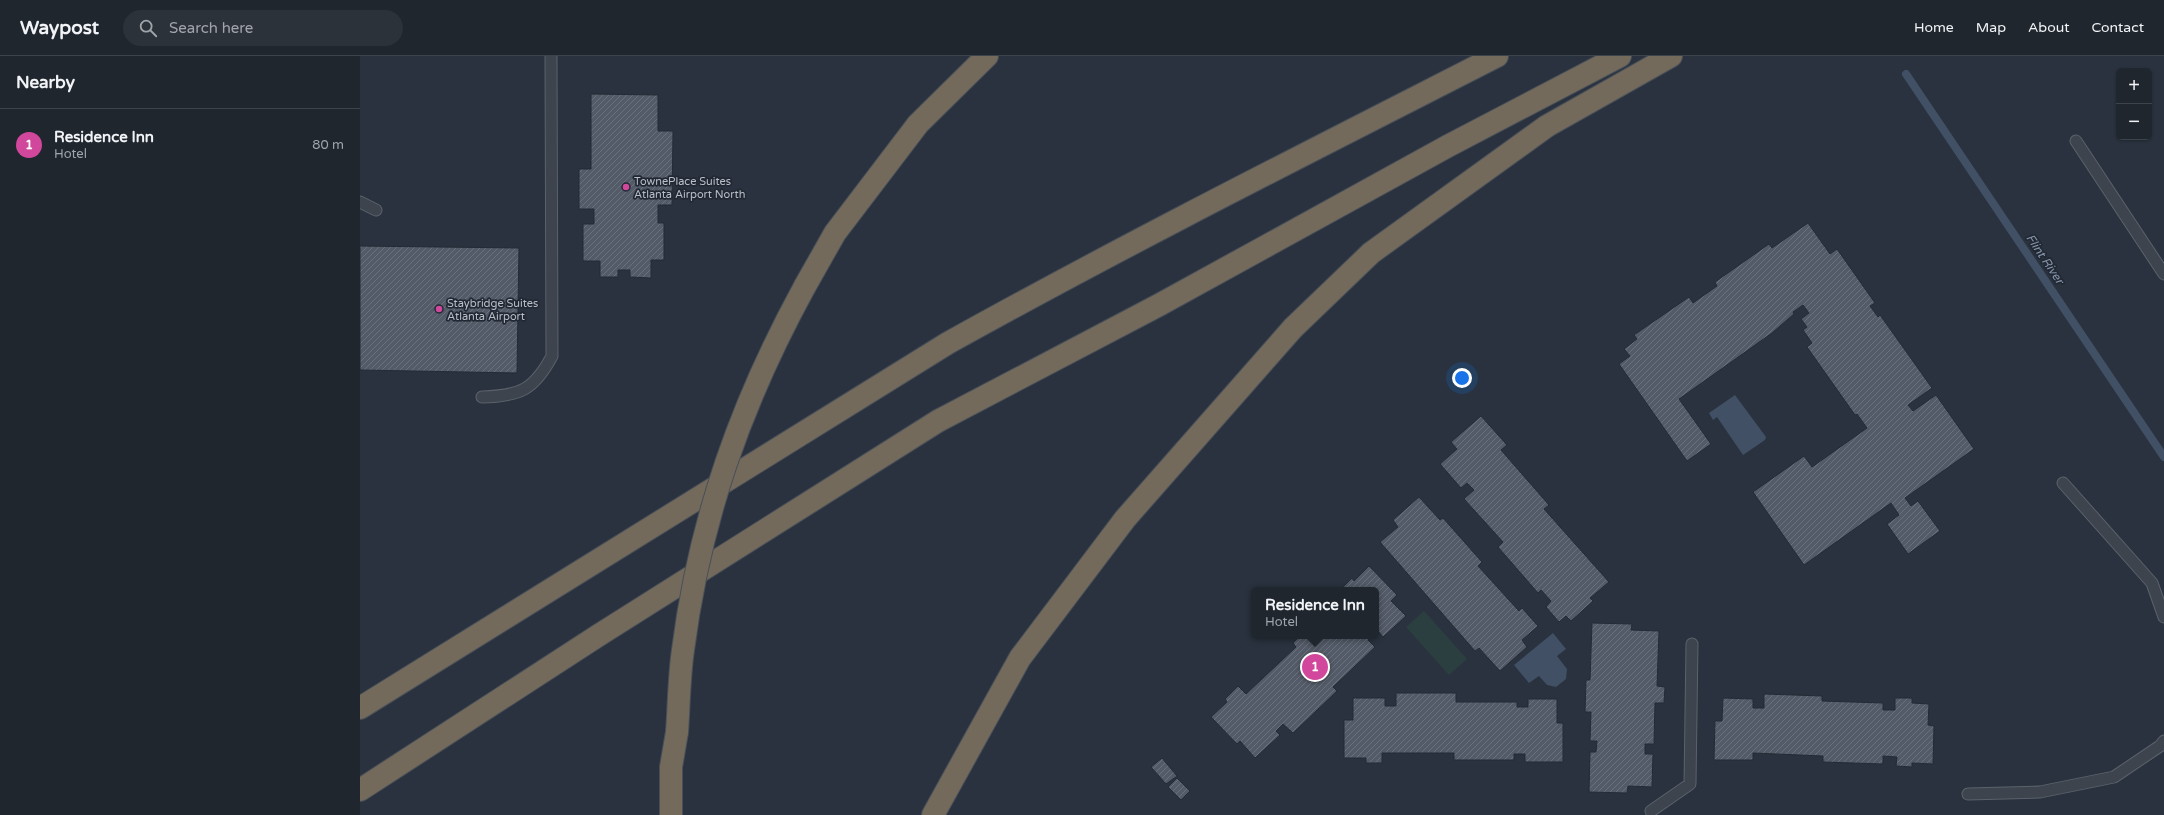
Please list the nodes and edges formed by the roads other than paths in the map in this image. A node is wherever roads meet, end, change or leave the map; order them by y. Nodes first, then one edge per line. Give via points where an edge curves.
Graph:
1 (987, 56) edge
2 (1497, 56) edge
3 (1620, 56) edge
4 (1671, 56) edge
5 (550, 57) dead end
6 (2076, 141) dead end
7 (360, 202) edge
8 (360, 210) edge
9 (2164, 274) edge
10 (482, 397) dead end
11 (2064, 483) dead end
12 (2164, 617) edge
13 (1692, 644) dead end
14 (360, 708) edge
15 (2164, 741) edge
16 (360, 790) edge
17 (1968, 794) dead end
18 (1651, 810) dead end
19 (671, 815) edge
20 (932, 815) edge

1 - 19 highway, bridge via 918,124 835,233 777,337 752,390 729,450 710,512 696,573 682,651 677,732 671,767
2 - 14 highway via 1189,214 948,343
3 - 16 highway via 1448,146 1159,305 938,421 599,635
4 - 20 highway via 1547,126 1371,253 1293,328 1125,519 1020,658
5 - 10 lane via 552,356 542,375 522,390 503,396
6 - 9 lane
7 - 8 lane via 376,210
11 - 12 lane via 2152,583
13 - 18 lane via 1690,784
15 - 17 lane via 2114,777 2040,792

